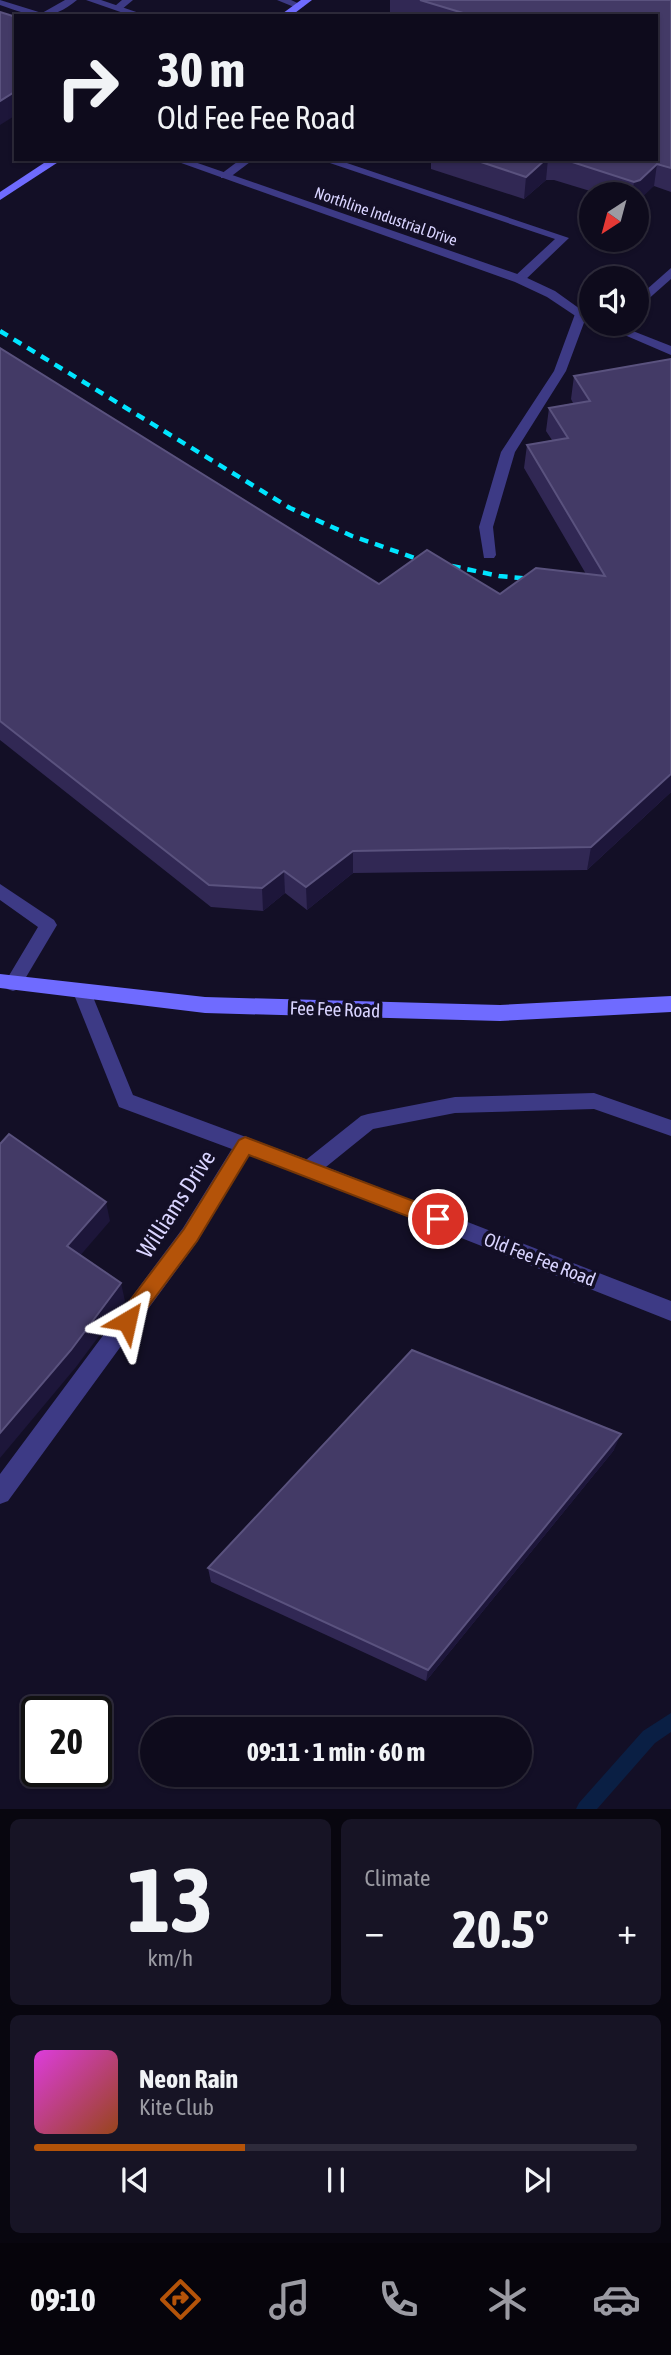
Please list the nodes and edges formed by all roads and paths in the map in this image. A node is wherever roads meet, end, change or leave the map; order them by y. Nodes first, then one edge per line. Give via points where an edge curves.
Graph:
1 (72, 0) edge
2 (91, 0) edge
3 (128, 0) edge
4 (282, 0) edge
5 (0, 2) edge
6 (303, 3) edge
7 (118, 8) junction
8 (37, 14) edge
9 (47, 14) edge
10 (137, 14) edge
11 (287, 14) edge
12 (55, 161) edge
13 (181, 161) edge
14 (246, 161) edge
15 (329, 161) edge
16 (225, 177) junction
17 (0, 197) edge
18 (671, 272) edge
19 (519, 279) junction
20 (649, 293) edge
21 (579, 312) edge
22 (579, 331) edge
23 (638, 336) edge
24 (671, 351) edge
25 (489, 555) dead end
26 (0, 891) edge
27 (6, 982) edge
28 (82, 992) junction
29 (671, 1004) edge
30 (671, 1128) edge
31 (245, 1145) junction
32 (309, 1169) junction
33 (671, 1311) edge
34 (0, 1493) edge

1 - 9 street
2 - 7 street
3 - 7 street
4 - 6 street
5 - 8 street
6 - 11 street
7 - 10 street
12 - 17 street
13 - 16 street, Northline Industrial Drive
14 - 16 street
15 - 19 street via 563,238
16 - 19 street, Northline Industrial Drive
18 - 20 street
19 - 21 street, Northline Industrial Drive
22 - 25 street via 560,371 508,453 486,527
23 - 24 street
26 - 27 street via 48,925
27 - 28 street, Fee Fee Road
28 - 29 street, Fee Fee Road via 205,1005 500,1013
28 - 31 street, Old Fee Fee Road via 126,1101
30 - 32 street via 594,1101 455,1105 368,1122
31 - 32 street, Old Fee Fee Road
31 - 34 street, Williams Drive via 190,1235
32 - 33 street, Old Fee Fee Road

